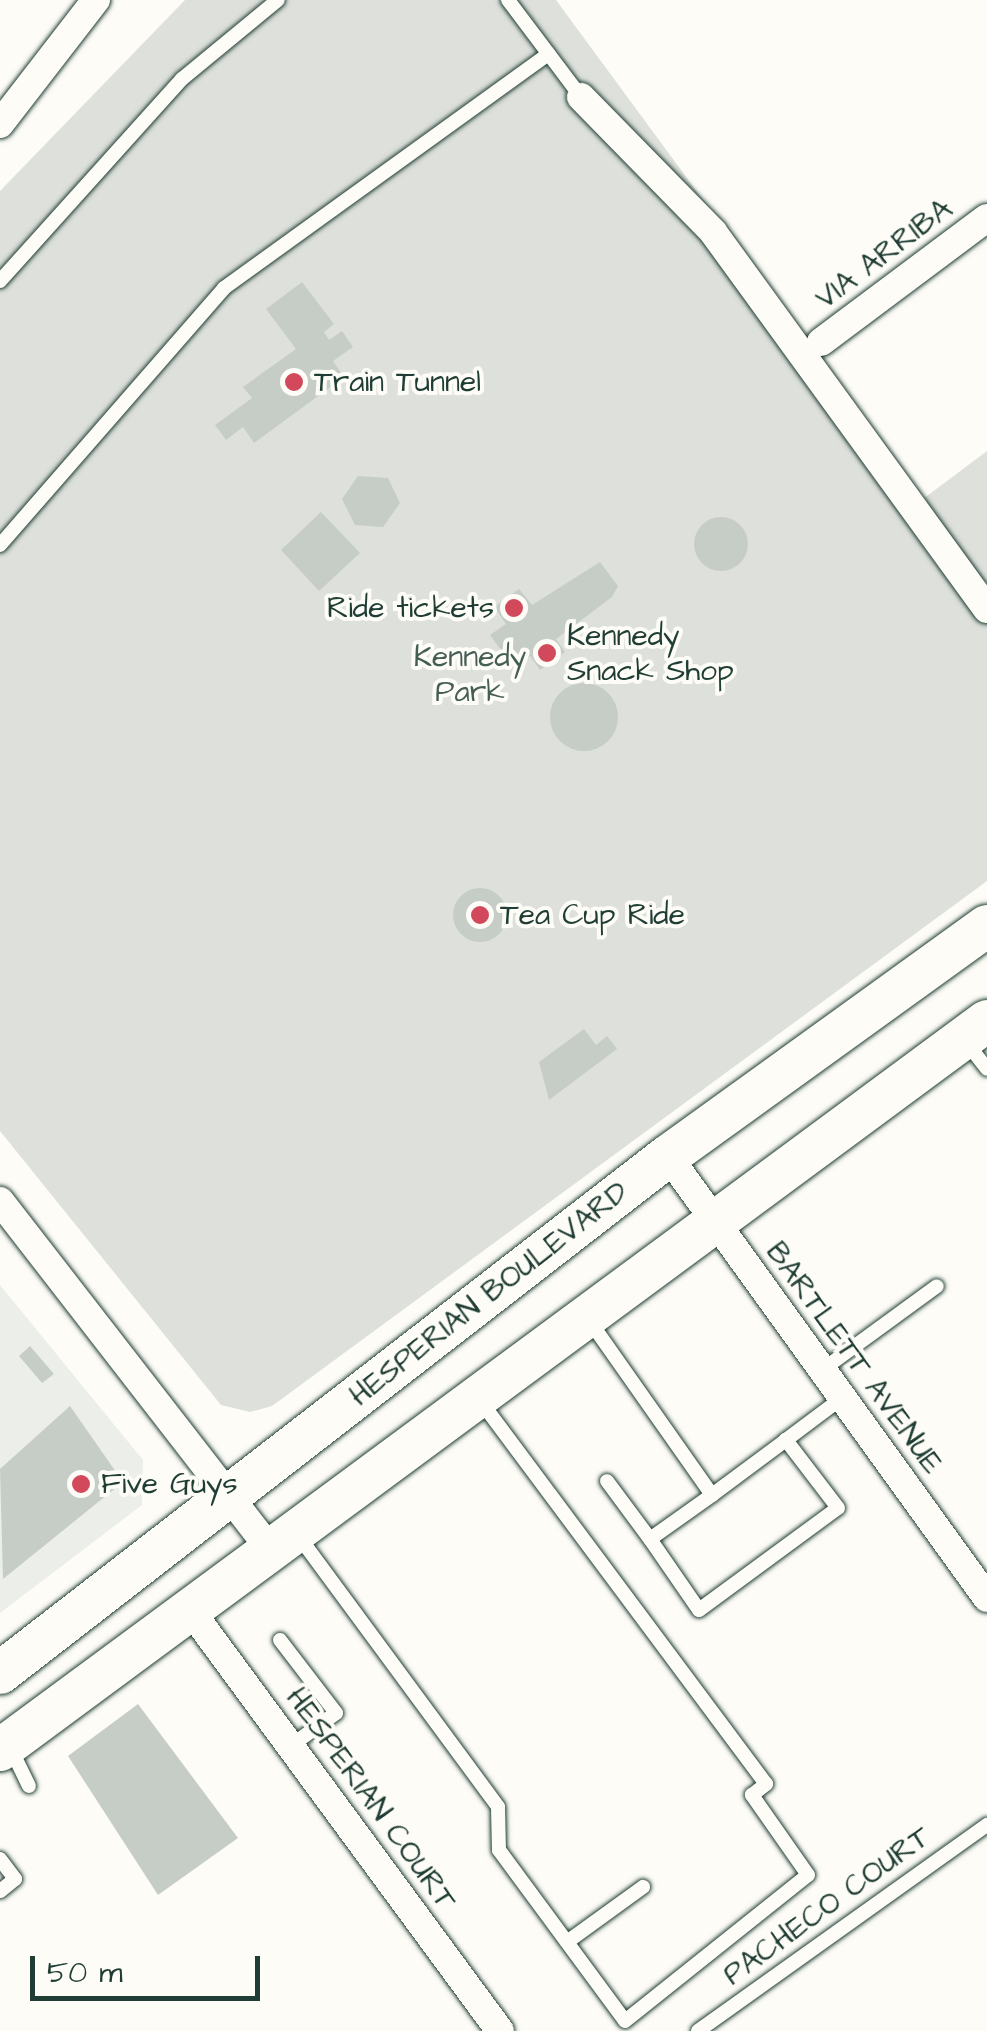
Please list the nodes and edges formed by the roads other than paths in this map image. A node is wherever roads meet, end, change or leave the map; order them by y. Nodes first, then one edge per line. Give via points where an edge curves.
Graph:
1 (96, 0) edge
2 (278, 0) edge
3 (508, 0) edge
4 (549, 54) junction
5 (581, 97) joint
6 (0, 124) edge
7 (987, 218) edge
8 (0, 281) edge
9 (820, 342) dead end
10 (0, 545) edge
11 (987, 609) edge
12 (987, 926) edge
13 (979, 1043) edge
14 (668, 1156) junction
15 (0, 1201) edge
16 (715, 1222) junction
17 (936, 1286) dead end
18 (586, 1316) junction
19 (822, 1370) junction
20 (476, 1395) junction
21 (842, 1398) junction
22 (786, 1440) junction
23 (607, 1481) dead end
24 (232, 1491) junction
25 (712, 1495) junction
26 (280, 1537) junction
27 (650, 1539) junction
28 (987, 1598) edge
29 (188, 1607) junction
30 (280, 1640) dead end
31 (0, 1673) edge
32 (292, 1746) junction
33 (4, 1747) edge
34 (29, 1786) dead end
35 (987, 1825) edge
36 (0, 1860) edge
37 (643, 1887) dead end
38 (0, 1891) edge
39 (567, 1942) junction
40 (500, 2031) edge
41 (698, 2031) edge

1 - 6 street
2 - 8 lane via 182,79
3 - 4 lane
4 - 5 lane
4 - 10 lane via 224,288
5 - 11 street via 713,232
7 - 9 street, VIA ARRIBA
12 - 14 main road, HESPERIAN BOULEVARD
13 - 16 main road
14 - 16 street, BARTLETT AVENUE
14 - 24 main road, HESPERIAN BOULEVARD
15 - 24 street
16 - 18 main road
16 - 19 street, BARTLETT AVENUE
17 - 19 lane
18 - 20 main road
18 - 25 lane
19 - 21 street, BARTLETT AVENUE
20 - 26 main road
20 - 39 lane via 766,1784 752,1796 808,1875 625,2021
21 - 22 lane
21 - 28 street, BARTLETT AVENUE
22 - 25 lane
22 - 27 lane via 838,1508 699,1610
23 - 27 lane
24 - 26 street
24 - 31 main road, HESPERIAN BOULEVARD
25 - 27 lane
26 - 29 main road
26 - 39 lane via 498,1807 499,1850
29 - 32 street, HESPERIAN COURT
29 - 33 main road
30 - 32 lane via 336,1713
32 - 40 street, HESPERIAN COURT
33 - 34 lane
35 - 41 lane, PACHECO COURT
36 - 38 lane via 16,1880
37 - 39 lane

